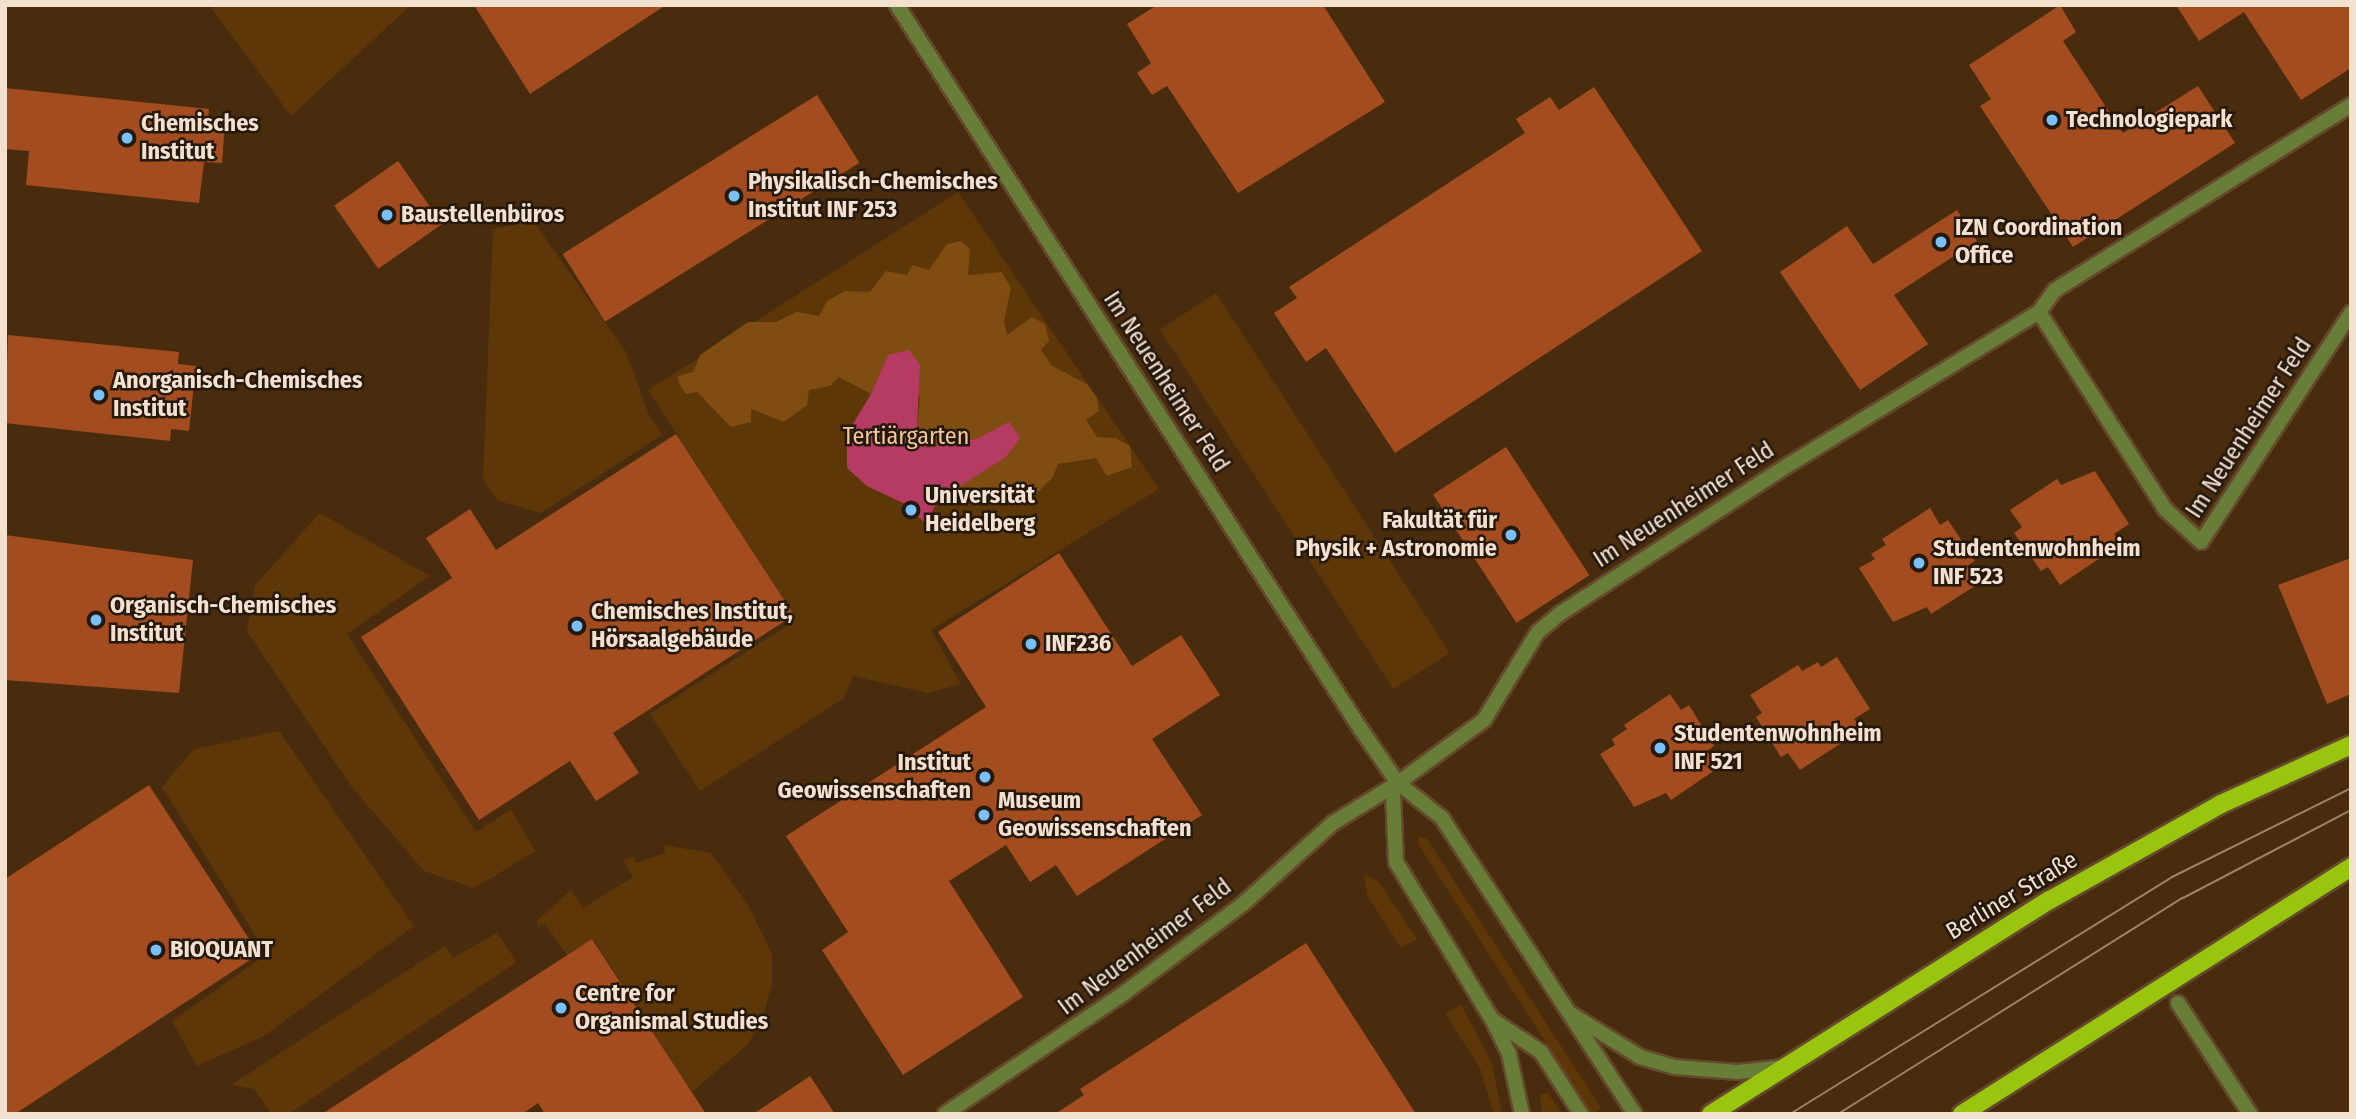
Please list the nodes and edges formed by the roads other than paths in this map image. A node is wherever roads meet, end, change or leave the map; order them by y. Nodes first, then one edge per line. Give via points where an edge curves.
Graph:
1 (897, 5) edge
2 (2351, 105) edge
3 (2039, 312) junction
4 (2351, 313) edge
5 (2351, 745) edge
6 (1398, 783) junction
7 (2351, 867) edge
8 (2178, 1003) dead end
9 (1565, 1010) junction
10 (1492, 1019) junction
11 (1786, 1067) junction
12 (945, 1114) edge
13 (1522, 1114) edge
14 (1581, 1114) edge
15 (1635, 1114) edge
16 (1711, 1114) edge
17 (1962, 1114) edge
18 (2250, 1114) edge

1 - 6 street, Im Neuenheimer Feld
2 - 3 street, Im Neuenheimer Feld via 2055,290
3 - 4 street, Im Neuenheimer Feld via 2165,509 2201,542
3 - 6 street, Im Neuenheimer Feld via 1790,464 1561,613 1538,632 1484,720
5 - 11 main road, Berliner Straße via 2221,804 2050,900
6 - 9 street, Im Neuenheimer Feld via 1442,818
6 - 10 street via 1393,793 1396,862
6 - 12 street, Im Neuenheimer Feld via 1333,823 1243,904 1123,994
7 - 17 main road
8 - 18 street
9 - 11 street, Im Neuenheimer Feld via 1640,1057 1674,1067 1738,1072
9 - 15 street, Im Neuenheimer Feld
10 - 13 street via 1509,1054
10 - 14 street via 1541,1052
11 - 16 main road, Berliner Straße

